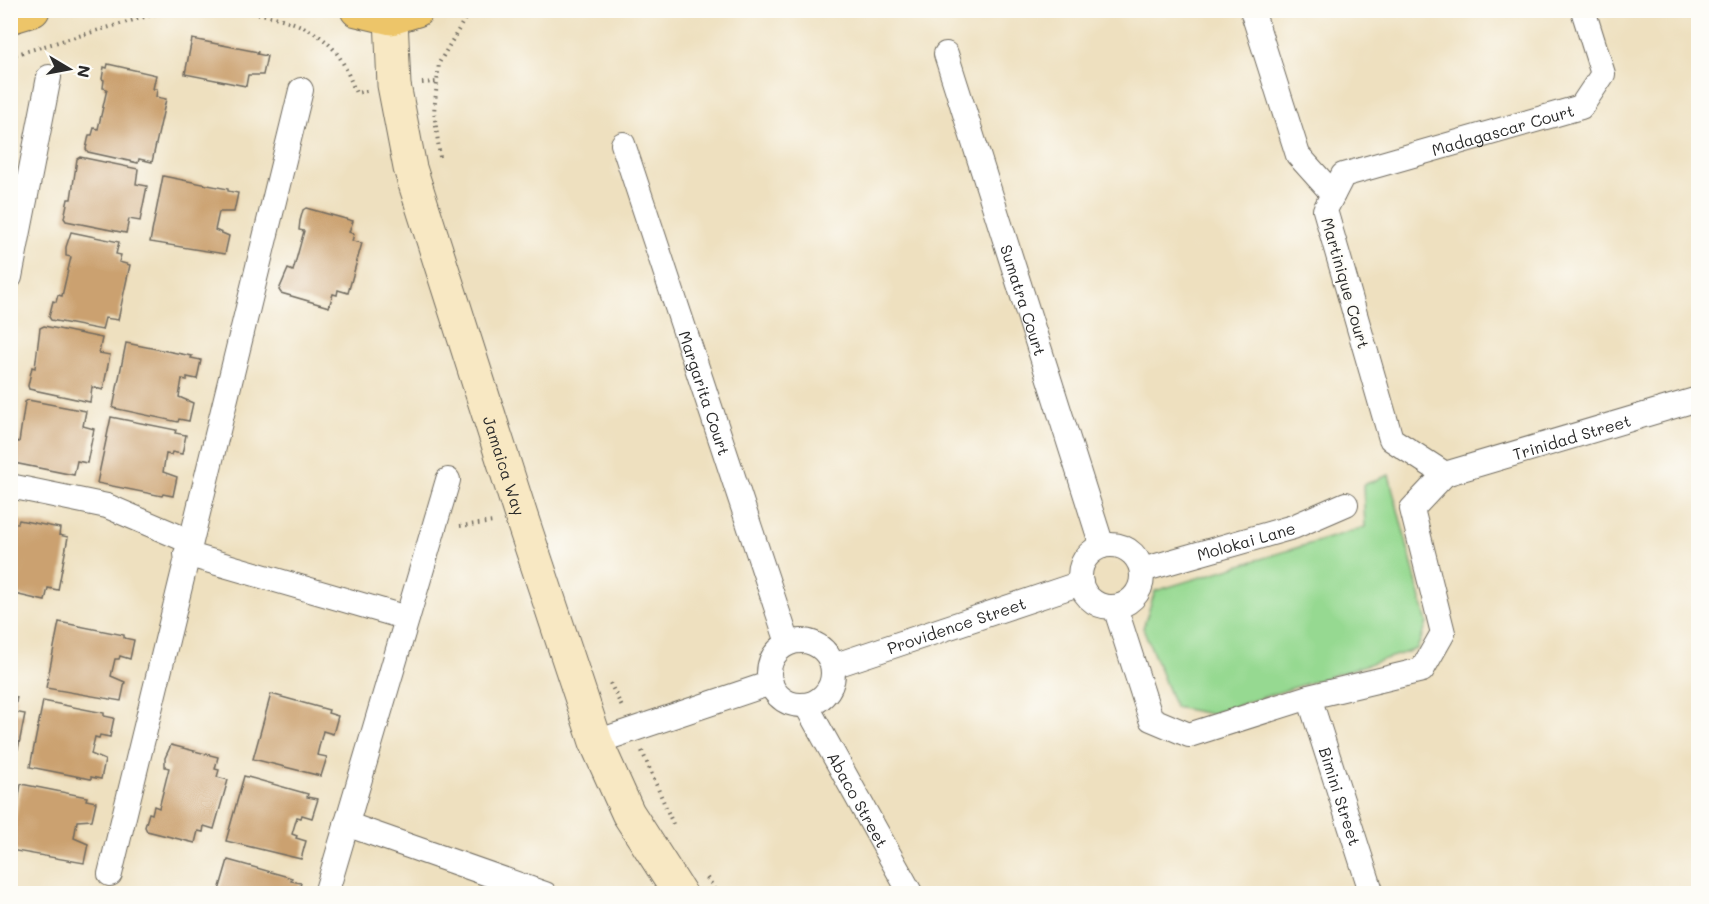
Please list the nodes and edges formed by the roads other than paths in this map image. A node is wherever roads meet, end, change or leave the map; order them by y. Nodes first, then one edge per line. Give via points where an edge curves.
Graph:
1 (33, 10) edge
2 (357, 10) edge
3 (1252, 10) edge
4 (1583, 10) edge
5 (404, 14) edge
6 (10, 17) edge
7 (946, 54) dead end
8 (49, 77) dead end
9 (301, 90) dead end
10 (623, 144) dead end
11 (1333, 194) junction
12 (10, 277) edge
13 (1698, 399) edge
14 (1445, 474) junction
15 (448, 480) dead end
16 (10, 486) edge
17 (1346, 504) dead end
18 (1102, 546) junction
19 (188, 547) junction
20 (1142, 570) junction
21 (1081, 583) junction
22 (1114, 607) junction
23 (407, 618) junction
24 (788, 643) junction
25 (833, 666) junction
26 (771, 683) junction
27 (1309, 698) junction
28 (806, 705) junction
29 (596, 742) junction
30 (346, 824) junction
31 (110, 874) dead end
32 (692, 884) edge
33 (326, 894) edge
34 (545, 894) edge
35 (911, 894) edge
36 (1372, 894) edge

1 - 6 main road
2 - 5 main road
3 - 11 street, Martinique Court via 1298,154
4 - 11 street, Madagascar Court via 1603,74 1581,107 1343,175
5 - 29 street, Jamaica Way via 394,85 413,179
7 - 18 street, Sumatra Court
8 - 12 street
9 - 19 street
10 - 24 street, Margarita Court
11 - 14 street, Martinique Court via 1325,210 1391,439
13 - 14 street, Trinidad Street
14 - 27 street via 1412,509 1443,633 1422,670
15 - 23 street
16 - 19 street via 107,506
17 - 20 street, Molokai Lane via 1293,527
18 - 20 street via 1126,548 1135,555
18 - 21 street via 1084,561
19 - 23 street
19 - 31 street
20 - 22 street via 1136,595 1128,603
21 - 22 street via 1093,601
21 - 25 street, Providence Street
22 - 27 street via 1151,719 1189,735
23 - 30 street
24 - 25 street via 812,642 822,648
24 - 26 street via 771,661
25 - 28 street via 828,691
26 - 28 street via 782,699
26 - 29 street
27 - 36 street, Bimini Street
28 - 35 street, Abaco Street
29 - 32 street, Jamaica Way via 628,813
30 - 33 street
30 - 34 street

